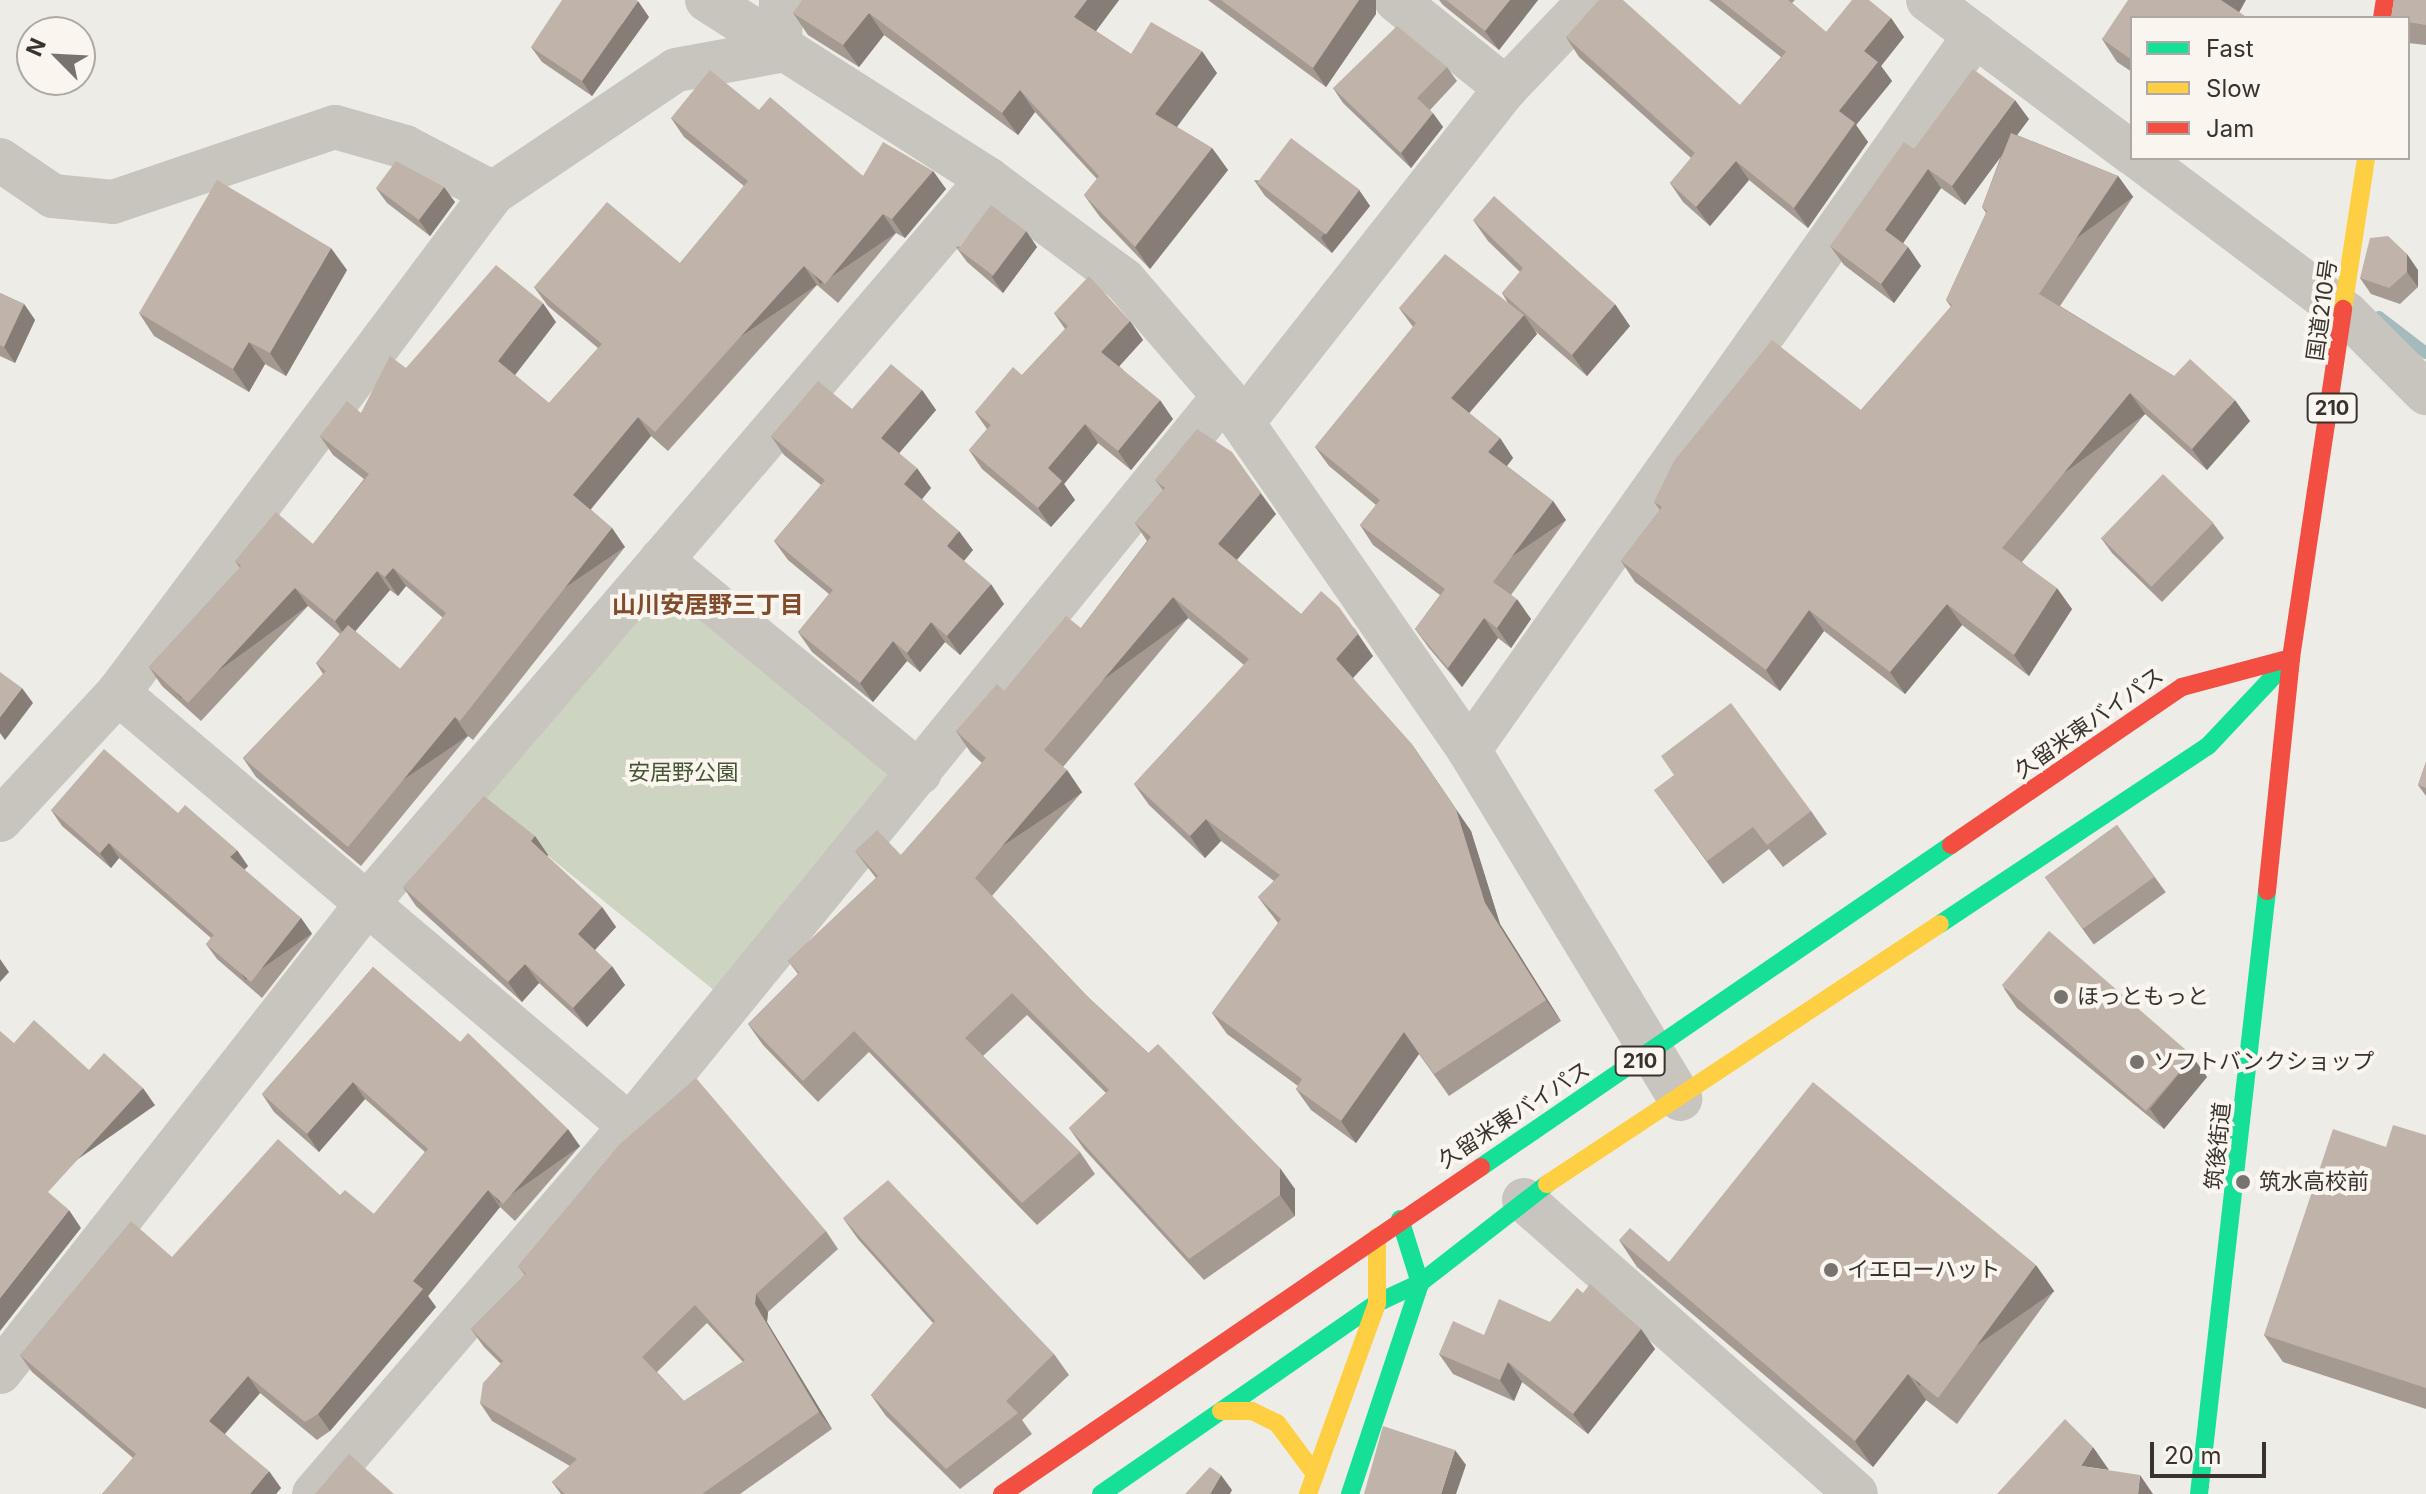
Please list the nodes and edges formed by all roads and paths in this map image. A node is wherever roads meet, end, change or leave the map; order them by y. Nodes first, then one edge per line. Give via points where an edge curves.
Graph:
1 (707, 0) edge
2 (781, 0) edge
3 (1396, 0) edge
4 (1590, 0) edge
5 (1928, 0) edge
6 (1975, 35) junction
7 (780, 51) junction
8 (1506, 88) junction
9 (2130, 151) edge
10 (0, 160) edge
11 (2142, 160) edge
12 (2366, 160) edge
13 (988, 179) junction
14 (493, 193) junction
15 (2347, 314) junction
16 (2426, 393) edge
17 (1233, 409) junction
18 (661, 560) junction
19 (2291, 658) junction
20 (118, 693) junction
21 (1469, 750) junction
22 (920, 773) junction
23 (0, 820) edge
24 (366, 905) junction
25 (1649, 1055) junction
26 (1680, 1099) junction
27 (630, 1126) junction
28 (1524, 1200) junction
29 (1400, 1219) junction
30 (1377, 1237) junction
31 (1420, 1283) junction
32 (1377, 1303) junction
33 (0, 1372) edge
34 (1221, 1411) junction
35 (1315, 1474) junction
36 (314, 1494) edge
37 (1002, 1494) edge
38 (1101, 1494) edge
39 (1308, 1494) edge
40 (1350, 1494) edge
41 (1856, 1494) edge
42 (2199, 1494) edge

1 - 7 street
2 - 7 street
3 - 8 street
4 - 8 street
5 - 6 street
6 - 9 street
6 - 21 street
7 - 13 street
7 - 14 street via 676,70
8 - 17 street
10 - 14 street via 53,196 113,202 335,127 405,147
11 - 15 street
12 - 15 main road, 国道210号 / 210
13 - 17 street via 1124,280
13 - 18 street
14 - 20 street
15 - 16 street
15 - 19 main road, 国道210号 / 210
17 - 21 street
17 - 22 street
18 - 22 street
18 - 24 street
19 - 25 main road, 久留米東バイパス / 210 via 2182,687
19 - 26 main road, 210 via 2208,746
19 - 42 main road, 筑後街道 via 2222,1341
20 - 23 street
20 - 24 street
21 - 25 street
22 - 27 street
24 - 27 street
24 - 33 street
25 - 26 street
25 - 29 main road, 久留米東バイパス / 210
26 - 28 main road, 210
27 - 36 street
28 - 31 main road, 210
28 - 41 street
29 - 30 main road, 久留米東バイパス / 210
29 - 31 main road
30 - 32 main road
30 - 37 main road, 久留米東バイパス / 210
31 - 32 main road, 210
31 - 40 main road
32 - 34 main road, 210
32 - 35 main road
34 - 35 main road via 1252,1411 1277,1423
34 - 38 main road, 210
35 - 39 main road

